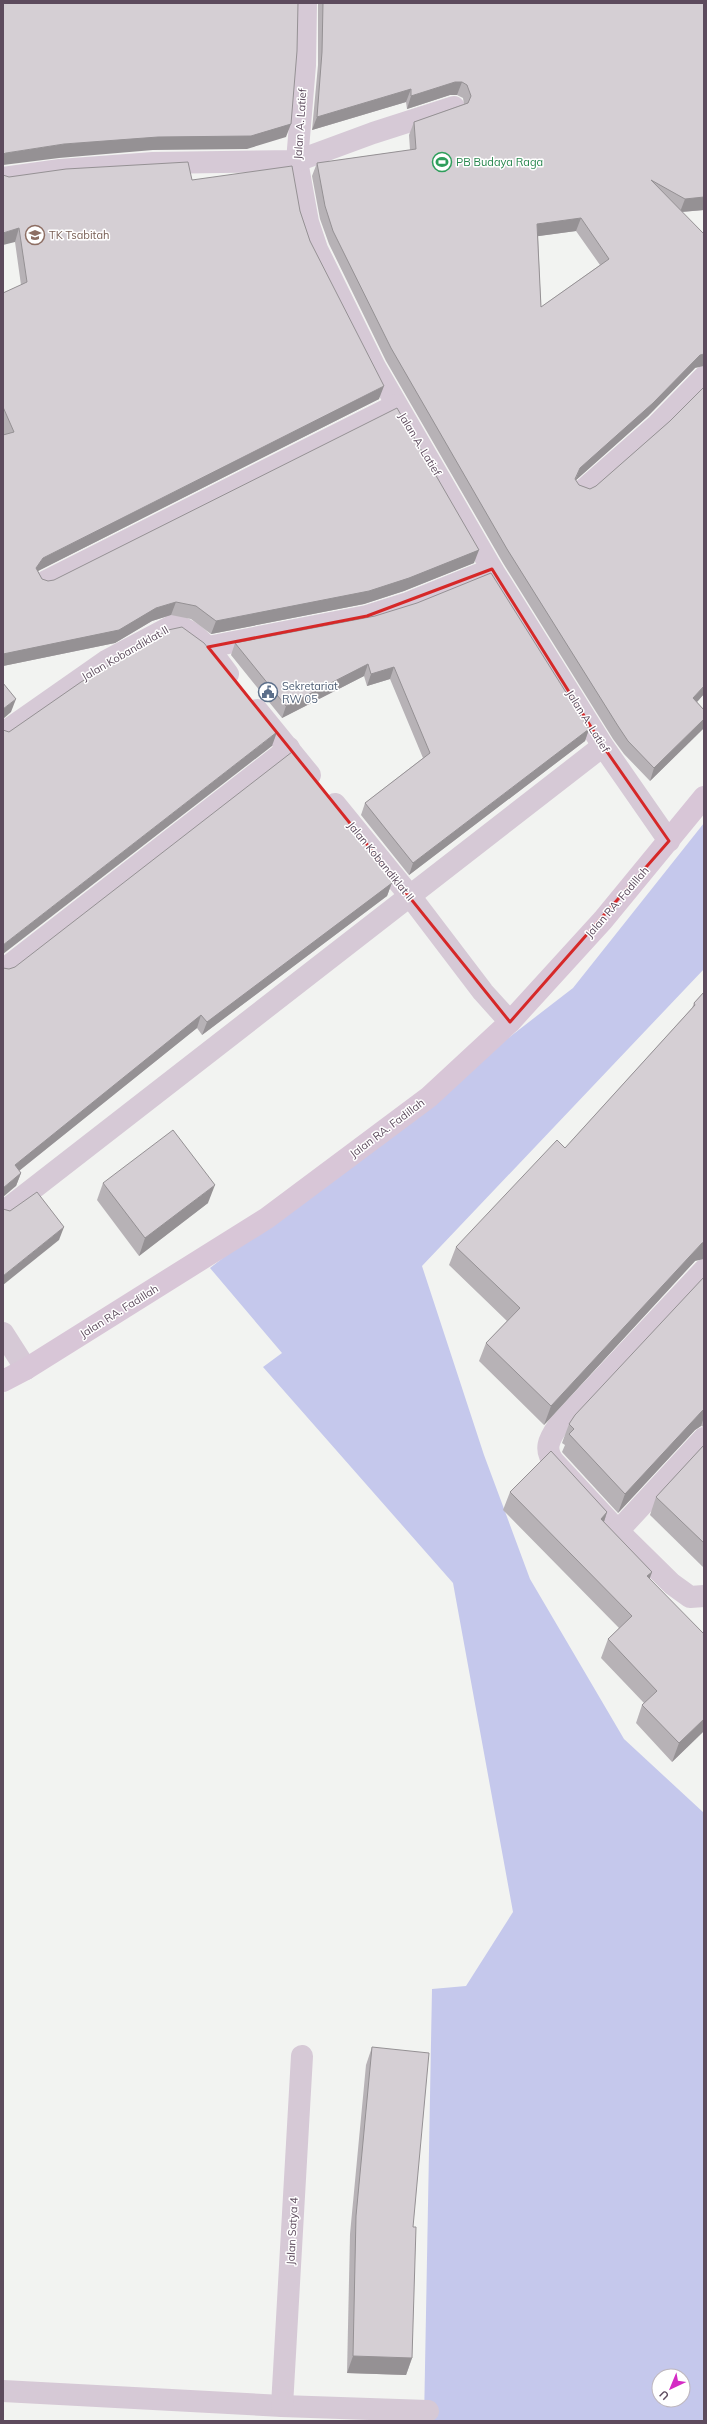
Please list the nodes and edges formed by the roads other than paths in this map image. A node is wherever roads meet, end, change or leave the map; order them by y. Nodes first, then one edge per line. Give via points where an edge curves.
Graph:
1 (306, 3) edge
2 (454, 107) edge
3 (297, 161) junction
4 (3, 178) edge
5 (704, 377) edge
6 (396, 405) junction
7 (583, 490) edge
8 (492, 569) junction
9 (44, 582) edge
10 (208, 648) junction
11 (3, 733) edge
12 (289, 748) junction
13 (599, 748) dead end
14 (704, 797) edge
15 (669, 841) junction
16 (410, 896) junction
17 (3, 970) edge
18 (510, 1022) junction
19 (3, 1212) edge
20 (704, 1270) edge
21 (3, 1333) edge
22 (26, 1369) junction
23 (3, 1382) edge
24 (704, 1438) edge
25 (618, 1531) junction
26 (704, 1596) edge
27 (302, 2056) dead end
28 (3, 2391) edge
29 (282, 2406) junction
30 (428, 2411) dead end

1 - 3 street, Jalan A. Latief via 305,65
2 - 3 street
3 - 4 street via 153,163 60,170
3 - 6 street, Jalan A. Latief via 308,222 317,249
5 - 7 street via 657,425
6 - 8 street, Jalan A. Latief
6 - 9 street
8 - 10 street via 408,603 367,616
8 - 15 street, Jalan A. Latief via 603,746
10 - 11 street, Jalan Kobandiklat II via 178,626 158,632 75,681
10 - 12 street, Jalan Kobandiklat II
12 - 16 street, Jalan Kobandiklat II
12 - 17 street
13 - 16 street
14 - 15 main road, Jalan RA. Fadillah
15 - 18 main road, Jalan RA. Fadillah via 603,920
16 - 18 street, Jalan Kobandiklat II via 483,992
16 - 19 street
18 - 22 main road, Jalan RA. Fadillah via 429,1097 267,1218
20 - 25 street via 558,1426 550,1438 548,1445 551,1459
21 - 22 street
22 - 23 main road, Jalan RA. Fadillah
24 - 25 street
25 - 26 street via 679,1590 694,1598
27 - 29 street, Jalan Satya 4
28 - 29 street
29 - 30 street

